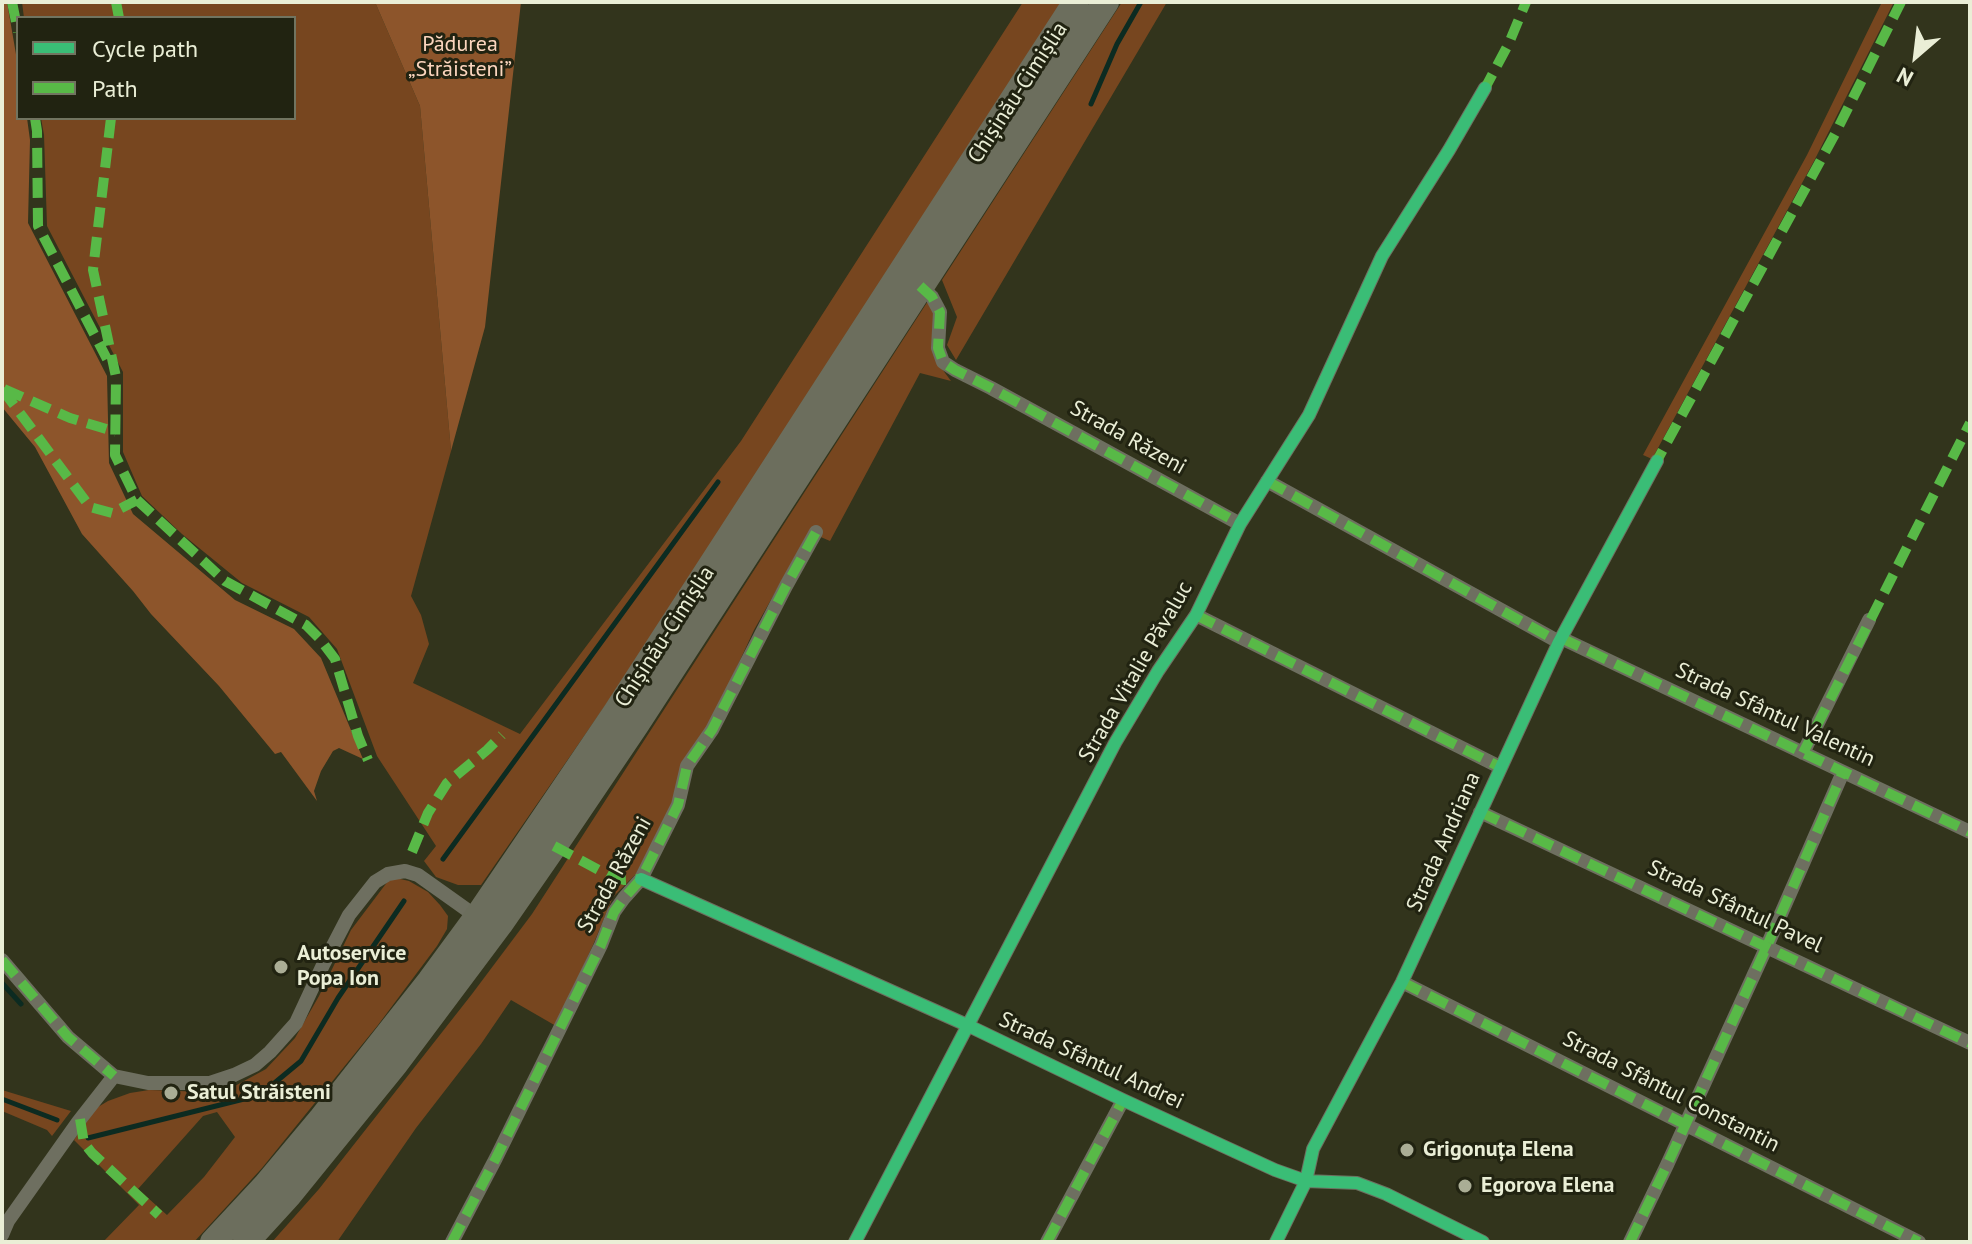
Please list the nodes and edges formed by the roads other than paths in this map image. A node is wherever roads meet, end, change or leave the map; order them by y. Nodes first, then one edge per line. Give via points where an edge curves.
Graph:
1 (1076, 2) edge
2 (1106, 2) edge
3 (1485, 88) dead end
4 (920, 286) junction
5 (1657, 461) dead end
6 (1267, 481) junction
7 (1240, 524) junction
8 (816, 532) dead end
9 (1196, 615) junction
10 (1869, 620) dead end
11 (1560, 640) junction
12 (1803, 753) junction
13 (1500, 767) junction
14 (1843, 772) junction
15 (1480, 812) junction
16 (1970, 832) edge
17 (641, 879) junction
18 (477, 917) junction
19 (1767, 946) junction
20 (2, 960) edge
21 (1402, 982) junction
22 (969, 1026) junction
23 (1970, 1043) edge
24 (114, 1076) junction
25 (1123, 1100) junction
26 (1685, 1124) junction
27 (1306, 1181) junction
28 (2, 1235) edge
29 (213, 1242) edge
30 (246, 1242) edge
31 (452, 1242) edge
32 (855, 1242) edge
33 (1047, 1242) edge
34 (1276, 1242) edge
35 (1483, 1242) edge
36 (1630, 1242) edge
37 (1919, 1242) edge

1 - 18 highway, Chișinău-Cimișlia
2 - 4 highway, Chișinău-Cimișlia
3 - 6 street, Strada Vitalie Păvaluc via 1382,256 1309,415
4 - 7 street, Strada Răzeni via 940,312 938,348 943,362
4 - 30 highway, Chișinău-Cimișlia via 636,725 500,924 396,1063
5 - 11 street, Strada Andriana
6 - 7 street, Strada Vitalie Păvaluc
6 - 11 street, Strada Sfântul Valentin
7 - 9 street, Strada Vitalie Păvaluc
8 - 17 street, Strada Răzeni via 712,730 687,766 678,805
9 - 13 street, Strada Vitalie Păvaluc
9 - 22 street, Strada Vitalie Păvaluc via 1115,743
10 - 12 street
11 - 12 street, Strada Sfântul Valentin
11 - 13 street, Strada Andriana
12 - 14 street, Strada Sfântul Valentin
13 - 15 street, Strada Andriana
14 - 16 street, Strada Sfântul Valentin
14 - 19 street
15 - 19 street, Strada Sfântul Pavel
15 - 21 street, Strada Andriana
17 - 22 street, Strada Sfântul Andrei
17 - 31 street, Strada Răzeni via 614,912
18 - 24 street via 418,875 388,874 349,915 296,1023 255,1065 210,1083 148,1083
18 - 29 highway, Chișinău-Cimișlia via 322,1118
19 - 23 street, Strada Sfântul Pavel
19 - 26 street
20 - 24 street via 68,1037
21 - 26 street, Strada Sfântul Constantin
21 - 27 street, Strada Andriana via 1313,1149
22 - 25 street, Strada Sfântul Andrei
22 - 32 street, Strada Vitalie Păvaluc
24 - 28 street
25 - 27 street, Strada Sfântul Andrei
25 - 33 street
26 - 36 street
26 - 37 street, Strada Sfântul Constantin
27 - 34 street, Strada Andriana
27 - 35 street, Strada Sfântul Andrei via 1357,1183

